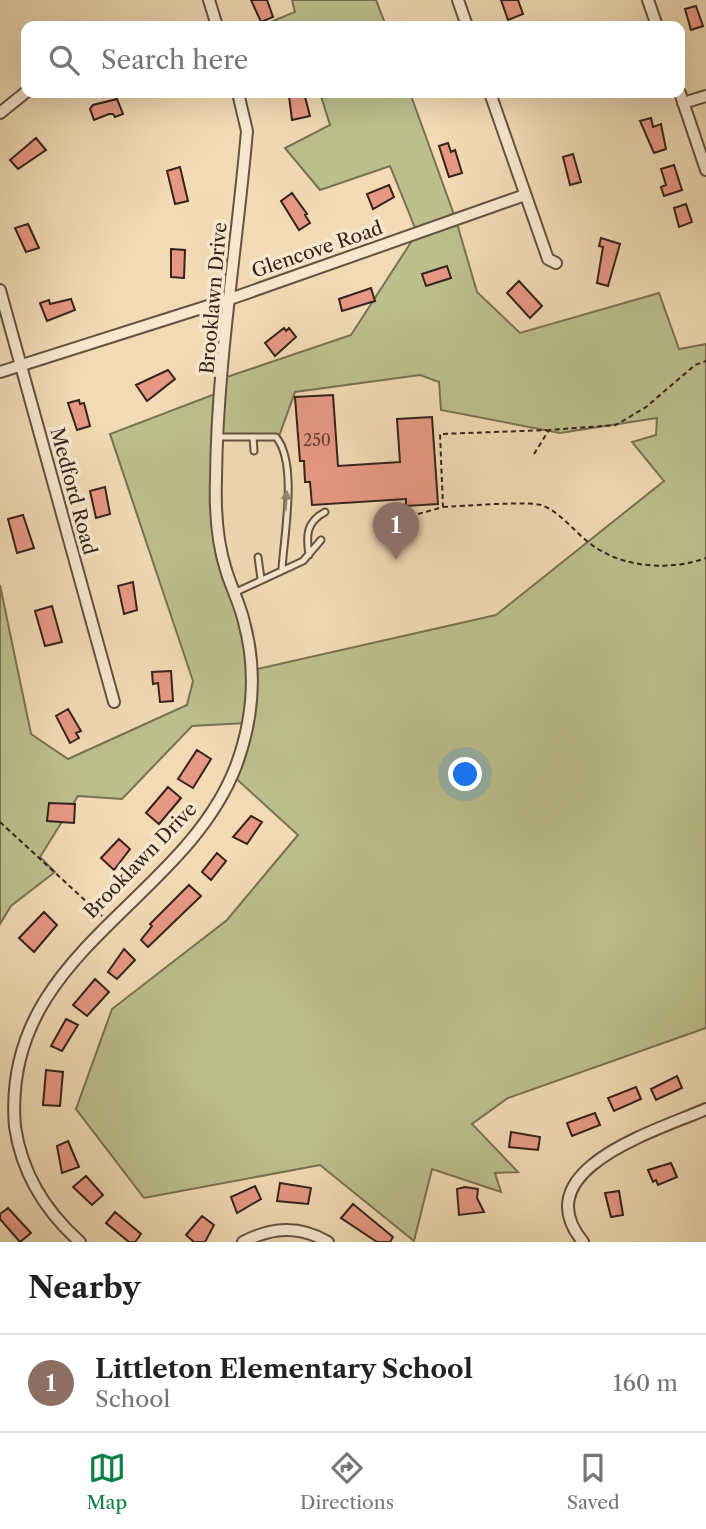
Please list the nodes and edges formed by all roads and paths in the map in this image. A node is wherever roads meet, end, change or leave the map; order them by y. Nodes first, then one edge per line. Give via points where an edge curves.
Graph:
1 (209, 0) edge
2 (458, 0) edge
3 (648, 0) edge
4 (214, 21) edge
5 (465, 21) edge
6 (655, 21) edge
7 (21, 96) edge
8 (706, 96) edge
9 (239, 98) edge
10 (492, 98) edge
11 (681, 98) edge
12 (685, 98) edge
13 (0, 113) edge
14 (706, 170) edge
15 (525, 195) junction
16 (556, 263) dead end
17 (0, 290) edge
18 (230, 299) junction
19 (706, 361) edge
20 (21, 366) junction
21 (0, 372) edge
22 (549, 430) junction
23 (218, 437) junction
24 (253, 437) junction
25 (254, 451) dead end
26 (534, 454) dead end
27 (443, 507) junction
28 (325, 512) dead end
29 (418, 514) dead end
30 (321, 540) dead end
31 (309, 555) junction
32 (258, 557) dead end
33 (706, 558) edge
34 (282, 569) junction
35 (261, 579) junction
36 (234, 593) junction
37 (114, 702) dead end
38 (0, 822) edge
39 (106, 921) junction
40 (706, 1109) edge
41 (80, 1242) edge
42 (243, 1242) edge
43 (328, 1242) edge
44 (583, 1242) edge

1 - 4 street
2 - 5 street
3 - 6 street
7 - 13 street
8 - 12 street
9 - 18 street, Brooklawn Drive via 247,131
10 - 15 street
11 - 14 street
15 - 16 street via 548,258
15 - 18 street, Glencove Road
17 - 20 street, Medford Road
18 - 20 street, Glencove Road
18 - 23 street, Brooklawn Drive
19 - 22 path via 616,425
20 - 21 street, Glencove Road
20 - 37 street, Medford Road
22 - 26 path
22 - 27 path via 440,435
23 - 24 lane
23 - 36 street, Brooklawn Drive via 219,533
24 - 25 lane
34 -> 24 lane via 288,484 284,447 276,437
27 - 29 path
27 - 33 path via 540,505 592,546 619,560 663,565
28 - 31 lane via 309,528
30 - 31 lane
31 - 34 lane
32 - 35 lane
34 - 35 lane
35 - 36 lane
36 - 39 street, Brooklawn Drive via 253,671 248,726 235,769 200,826
38 - 39 path
39 - 41 street, Brooklawn Drive via 45,986 24,1026 13,1074 12,1114 26,1167 53,1216
40 - 44 street via 600,1157 579,1176 568,1209
42 - 43 street via 288,1228

